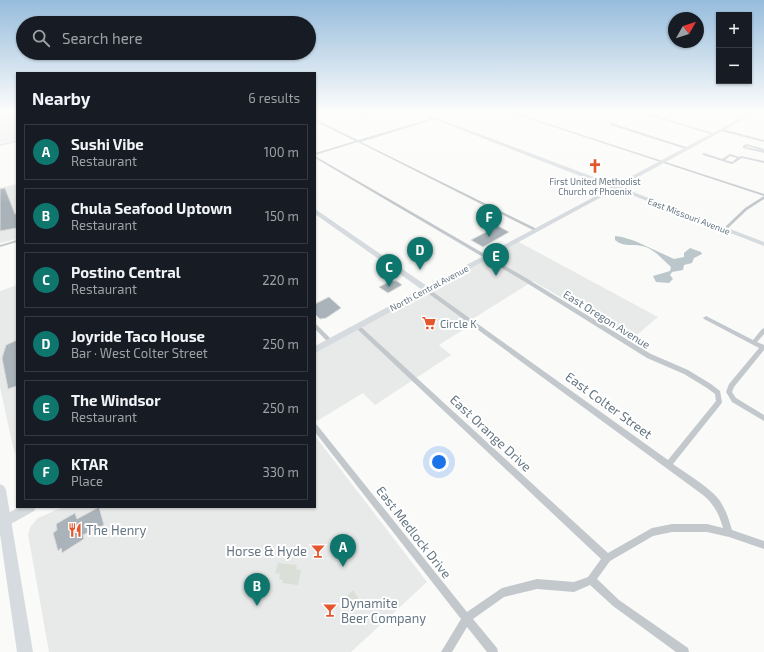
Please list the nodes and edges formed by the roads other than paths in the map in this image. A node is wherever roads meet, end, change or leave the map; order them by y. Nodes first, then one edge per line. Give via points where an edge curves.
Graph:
1 (15, 142) edge
2 (353, 142) edge
3 (361, 142) edge
4 (496, 142) edge
5 (602, 142) edge
6 (669, 142) edge
7 (698, 142) edge
8 (0, 145) edge
9 (687, 148) junction
10 (764, 151) edge
11 (316, 154) edge
12 (704, 154) dead end
13 (316, 158) edge
14 (740, 158) junction
15 (722, 160) junction
16 (662, 162) junction
17 (764, 162) edge
18 (614, 187) junction
19 (764, 196) edge
20 (316, 212) edge
21 (725, 229) junction
22 (536, 230) junction
23 (16, 241) edge
24 (764, 244) edge
25 (0, 246) edge
26 (487, 257) junction
27 (427, 290) junction
28 (706, 318) dead end
29 (316, 327) edge
30 (358, 327) junction
31 (764, 330) edge
32 (331, 342) junction
33 (753, 343) junction
34 (763, 348) edge
35 (316, 350) edge
36 (764, 418) edge
37 (316, 428) edge
38 (669, 464) junction
39 (0, 490) edge
40 (28, 508) edge
41 (2, 522) edge
42 (729, 533) junction
43 (764, 545) edge
44 (607, 558) junction
45 (591, 580) junction
46 (467, 618) junction
47 (25, 652) edge
48 (446, 652) edge
49 (493, 652) edge
50 (684, 652) edge

1 - 8 main road
2 - 11 street
3 - 22 street
4 - 18 main road, East Missouri Avenue
5 - 16 street
6 - 9 street
7 - 9 main road, North Central Avenue
9 - 16 main road, North Central Avenue
10 - 10 street via 744,147 747,145
12 - 15 street
13 - 26 street, East Oregon Avenue
14 - 15 street via 732,163
14 - 15 street via 730,155
14 - 17 street
16 - 18 main road, North Central Avenue
16 - 19 street
18 - 21 main road, East Missouri Avenue
18 - 22 main road, North Central Avenue
19 - 21 street
20 - 27 main road
21 - 24 main road, East Missouri Avenue
22 - 26 main road, North Central Avenue
23 - 25 street
26 - 27 main road, North Central Avenue
26 - 38 street, East Oregon Avenue via 649,356 686,372 718,393 719,402
27 - 30 main road, North Central Avenue
27 - 38 street, East Colter Street
28 - 33 street
29 - 32 street
30 - 32 main road, North Central Avenue
30 - 44 street, East Orange Drive
31 - 33 street
32 - 35 main road, North Central Avenue
33 - 34 street
34 - 36 street via 731,386 729,394 734,400
37 - 46 street, East Medlock Drive
38 - 42 street, East Colter Street via 714,498 723,511
39 - 41 main road
40 - 41 main road
41 - 47 main road
42 - 43 street
42 - 44 street via 689,527 664,529 643,536
44 - 45 street
45 - 46 street via 574,587 537,584 502,593
45 - 50 street via 616,603
46 - 48 street
46 - 49 street, East Medlock Drive

